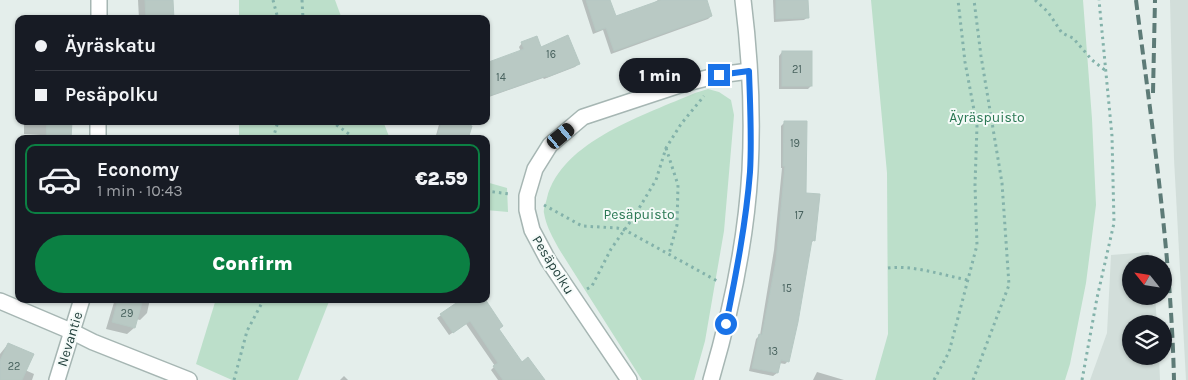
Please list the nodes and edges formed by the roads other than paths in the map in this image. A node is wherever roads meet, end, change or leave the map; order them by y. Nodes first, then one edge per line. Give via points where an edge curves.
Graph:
1 (99, 0) edge
2 (743, 0) edge
3 (99, 15) edge
4 (749, 71) junction
5 (0, 301) edge
6 (81, 303) edge
7 (73, 332) junction
8 (57, 380) edge
9 (189, 380) edge
10 (629, 380) edge
11 (711, 380) edge

1 - 3 street
2 - 4 street
4 - 10 street, Pesäpolku via 683,84 583,117 550,145 534,169 527,196 532,230 548,260
4 - 11 street via 750,171 742,245
5 - 7 street
6 - 7 street, Nevantie
7 - 8 street, Nevantie
7 - 9 street

